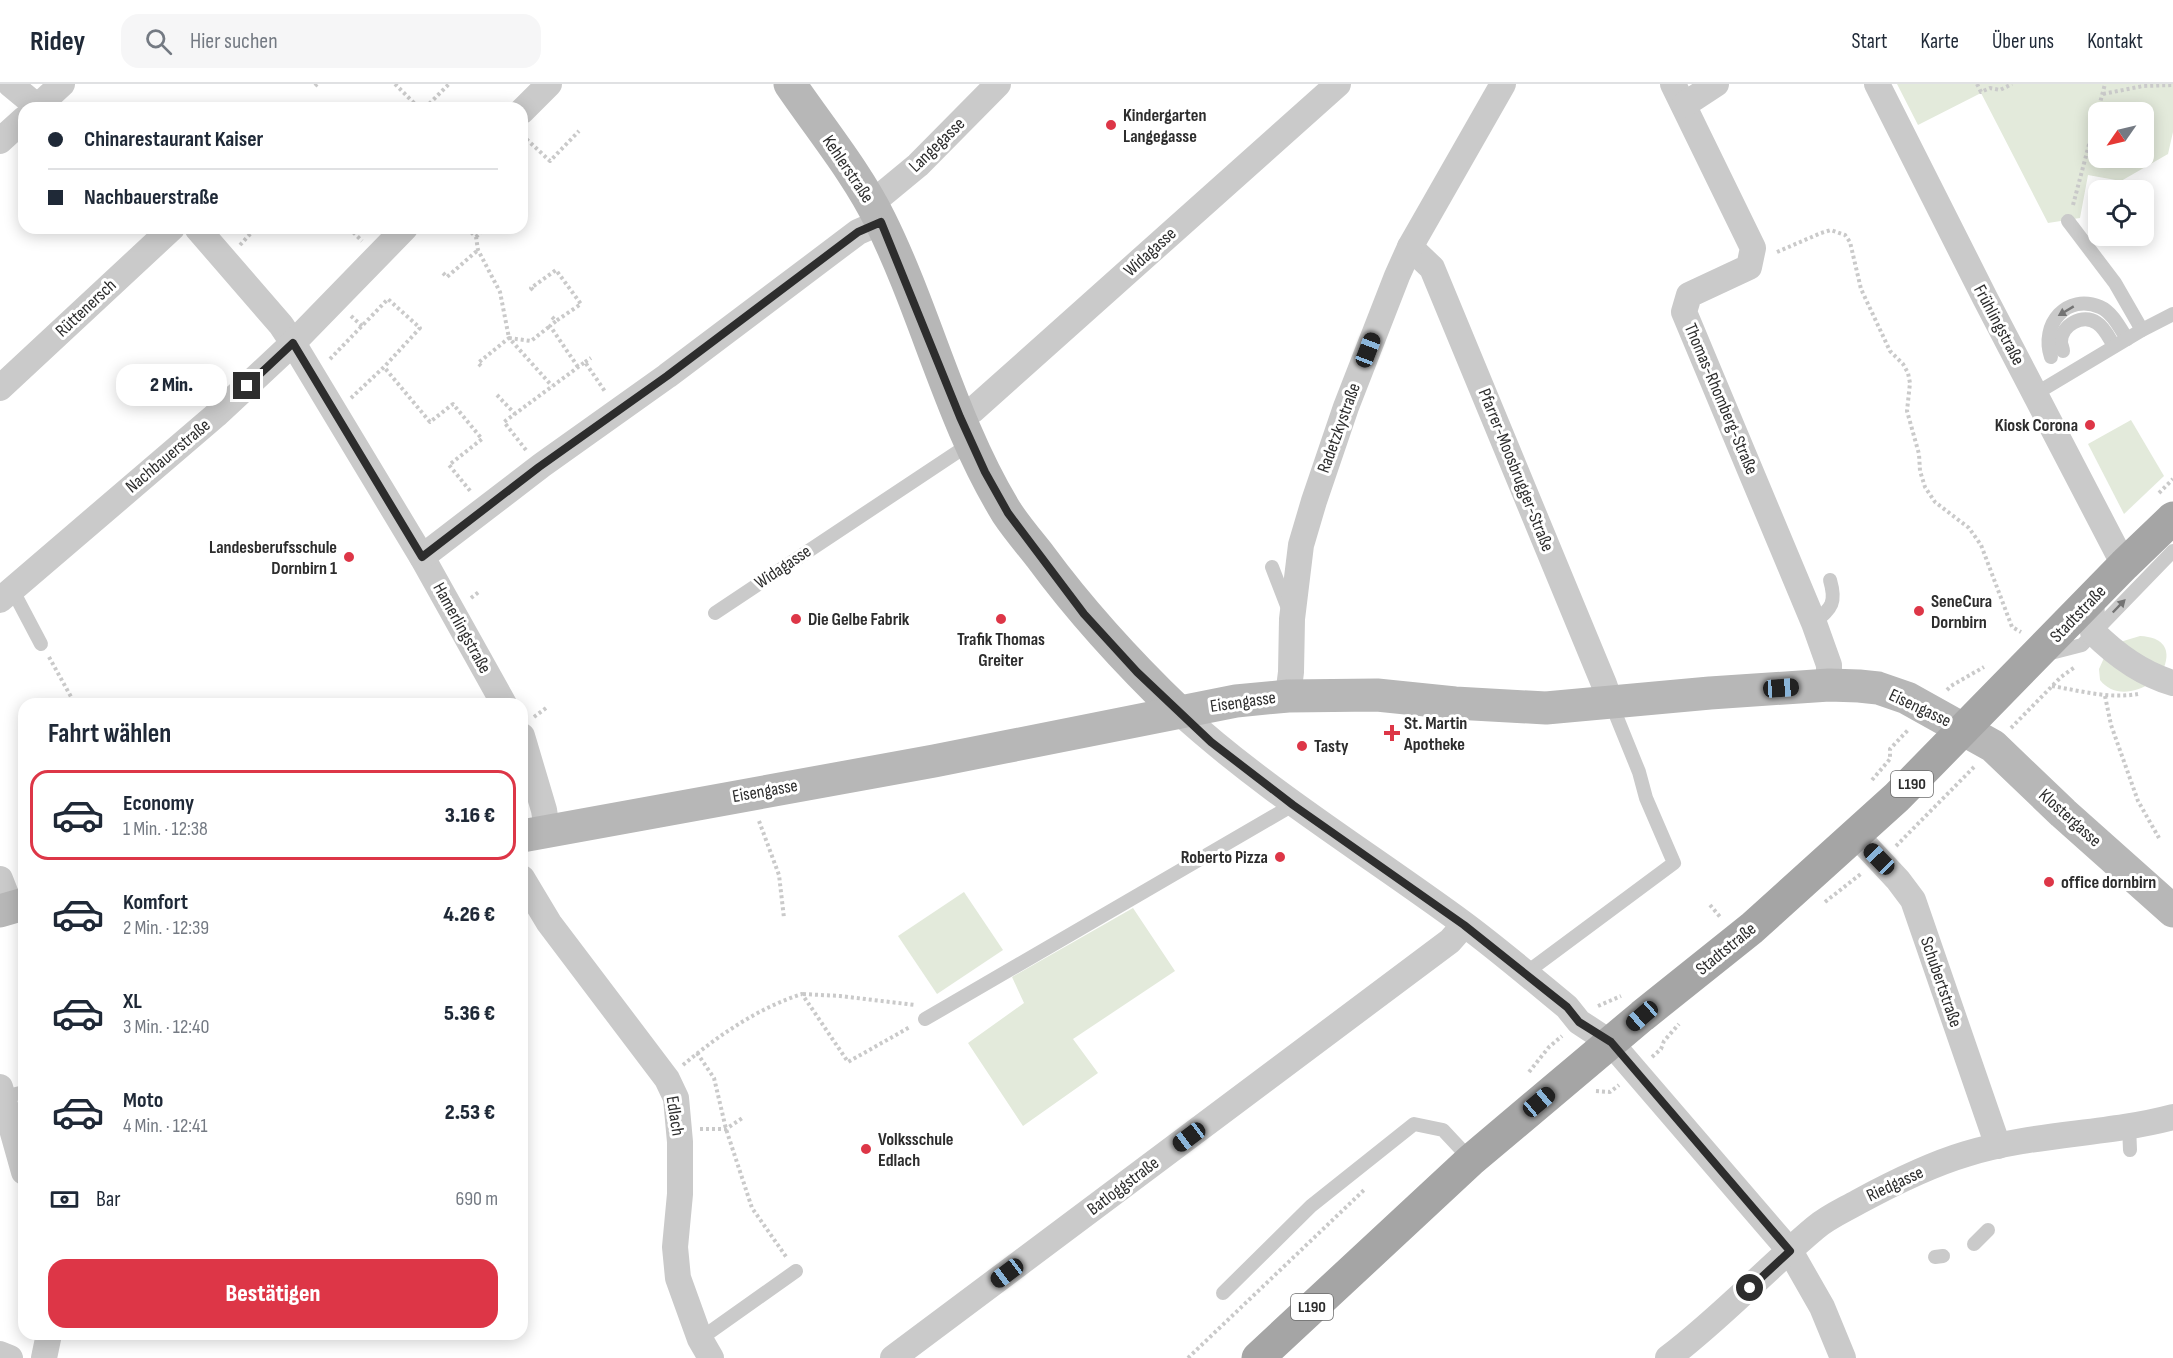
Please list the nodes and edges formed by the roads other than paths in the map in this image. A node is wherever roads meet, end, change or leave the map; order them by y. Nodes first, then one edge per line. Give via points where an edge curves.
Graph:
1 (10, 84) edge
2 (62, 84) edge
3 (549, 84) edge
4 (790, 84) edge
5 (998, 84) edge
6 (1338, 84) edge
7 (1503, 84) edge
8 (1716, 84) edge
9 (1876, 84) edge
10 (1679, 94) edge
11 (26, 102) edge
12 (43, 102) edge
13 (528, 105) edge
14 (18, 125) edge
15 (0, 141) edge
16 (877, 212) junction
17 (2068, 221) road end
18 (166, 234) edge
19 (201, 234) edge
20 (399, 234) edge
21 (1410, 247) junction
22 (2173, 314) edge
23 (2142, 330) junction
24 (293, 343) junction
25 (2121, 343) junction
26 (2057, 354) dead end
27 (0, 388) edge
28 (2035, 394) junction
29 (966, 429) junction
30 (2173, 518) edge
31 (2173, 550) edge
32 (422, 557) junction
33 (2124, 566) junction
34 (1272, 567) dead end
35 (1830, 580) dead end
36 (6, 595) edge
37 (2091, 600) junction
38 (715, 613) dead end
39 (1292, 619) junction
40 (1814, 623) junction
41 (2093, 633) junction
42 (41, 644) road end
43 (2029, 645) junction
44 (2173, 683) edge
45 (1829, 685) junction
46 (1288, 696) junction
47 (501, 698) edge
48 (1610, 701) junction
49 (1179, 712) junction
50 (1965, 729) junction
51 (528, 756) edge
52 (529, 783) edge
53 (1293, 805) junction
54 (534, 833) edge
55 (1856, 835) junction
56 (528, 888) edge
57 (2173, 911) edge
58 (1464, 925) junction
59 (1526, 973) junction
60 (925, 1019) road end
61 (1611, 1042) junction
62 (9, 1092) edge
63 (2173, 1117) edge
64 (18, 1140) edge
65 (1998, 1146) junction
66 (1470, 1160) junction
67 (1988, 1230) dead end
68 (1974, 1244) dead end
69 (1790, 1251) junction
70 (796, 1271) road end
71 (1223, 1293) dead end
72 (48, 1340) edge
73 (706, 1348) edge
74 (0, 1354) edge
75 (10, 1358) edge
76 (44, 1358) edge
77 (893, 1358) edge
78 (1258, 1358) edge
79 (1668, 1358) edge
80 (1843, 1358) edge

1 - 11 street
2 - 12 street
3 - 13 street
4 - 16 main road, Kehlerstraße
5 - 16 street, Langegasse
6 - 29 street, Widagasse via 973,410
7 - 21 street, Radetzkystraße
8 - 10 street
9 - 28 street, Frühlingstraße
10 - 40 street, Thomas-Rhomberg-Straße via 1753,248 1749,267 1689,295 1684,312
14 - 15 street
16 - 29 main road, Kehlerstraße
16 - 32 street, Langegasse via 858,232
17 - 23 lane via 2115,283
18 - 27 street, Rüttenersch
19 - 24 street, Hamerlingstraße
20 - 24 street, Nachbauerstraße
21 - 39 street, Radetzkystraße via 1346,407 1314,501 1301,545
21 - 48 street, Pfarrer-Moosbrugger-Straße via 1432,268
22 - 23 lane
23 - 25 lane
24 - 32 street, Hamerlingstraße
24 - 36 street, Nachbauerstraße via 216,415
25 - 26 lane via 2116,321 2102,307 2084,303 2069,307 2049,329 2047,344
25 - 28 lane
28 - 33 street, Frühlingstraße
29 - 38 lane, Widagasse
29 - 49 main road, Kehlerstraße via 1008,513 1047,567 1084,614
30 - 33 main road, Stadtstraße / L190
41 -> 31 lane
32 - 47 street, Hamerlingstraße
33 - 37 main road, Stadtstraße / L190
34 - 39 lane
35 - 40 lane via 1833,602
36 - 42 lane
37 - 41 street
37 - 43 main road, Stadtstraße / L190
39 - 46 street, Radetzkystraße
40 - 45 street, Thomas-Rhomberg-Straße via 1829,665
41 - 43 lane via 2082,645
41 - 44 street via 2136,668
43 - 50 main road, Stadtstraße / L190
45 - 48 main road, Eisengasse
45 - 50 main road, Eisengasse via 1878,688 1907,698
46 - 48 main road, Eisengasse via 1377,695 1546,708
46 - 49 main road, Eisengasse
48 - 59 lane via 1674,863
49 - 53 street via 1211,742
49 - 54 main road, Eisengasse
50 - 55 main road, Stadtstraße / L190
50 - 57 main road, Klostergasse via 1993,746
51 - 52 street
52 - 54 street via 544,810
53 - 58 street
53 - 60 lane
55 - 61 main road, Stadtstraße / L190 via 1752,928
55 - 65 street, Schubertstraße via 1913,900
56 - 73 street, Edlach via 549,923 667,1079 676,1098 680,1142 675,1247 678,1278
58 - 59 street
58 - 77 street, Batloggstraße via 1450,941
59 - 61 street via 1579,1022
61 - 66 main road, Stadtstraße / L190
61 - 69 street
62 - 64 street
63 - 65 street, Riedgasse via 2129,1138 2033,1138
65 - 69 street, Riedgasse via 1965,1154 1898,1181 1833,1216
66 - 71 lane via 1443,1130 1414,1124 1311,1206
66 - 78 main road, Stadtstraße / L190
67 - 68 lane
69 - 79 street, Riedgasse
69 - 80 street via 1822,1307
70 - 73 lane
72 - 76 street
74 - 75 street

